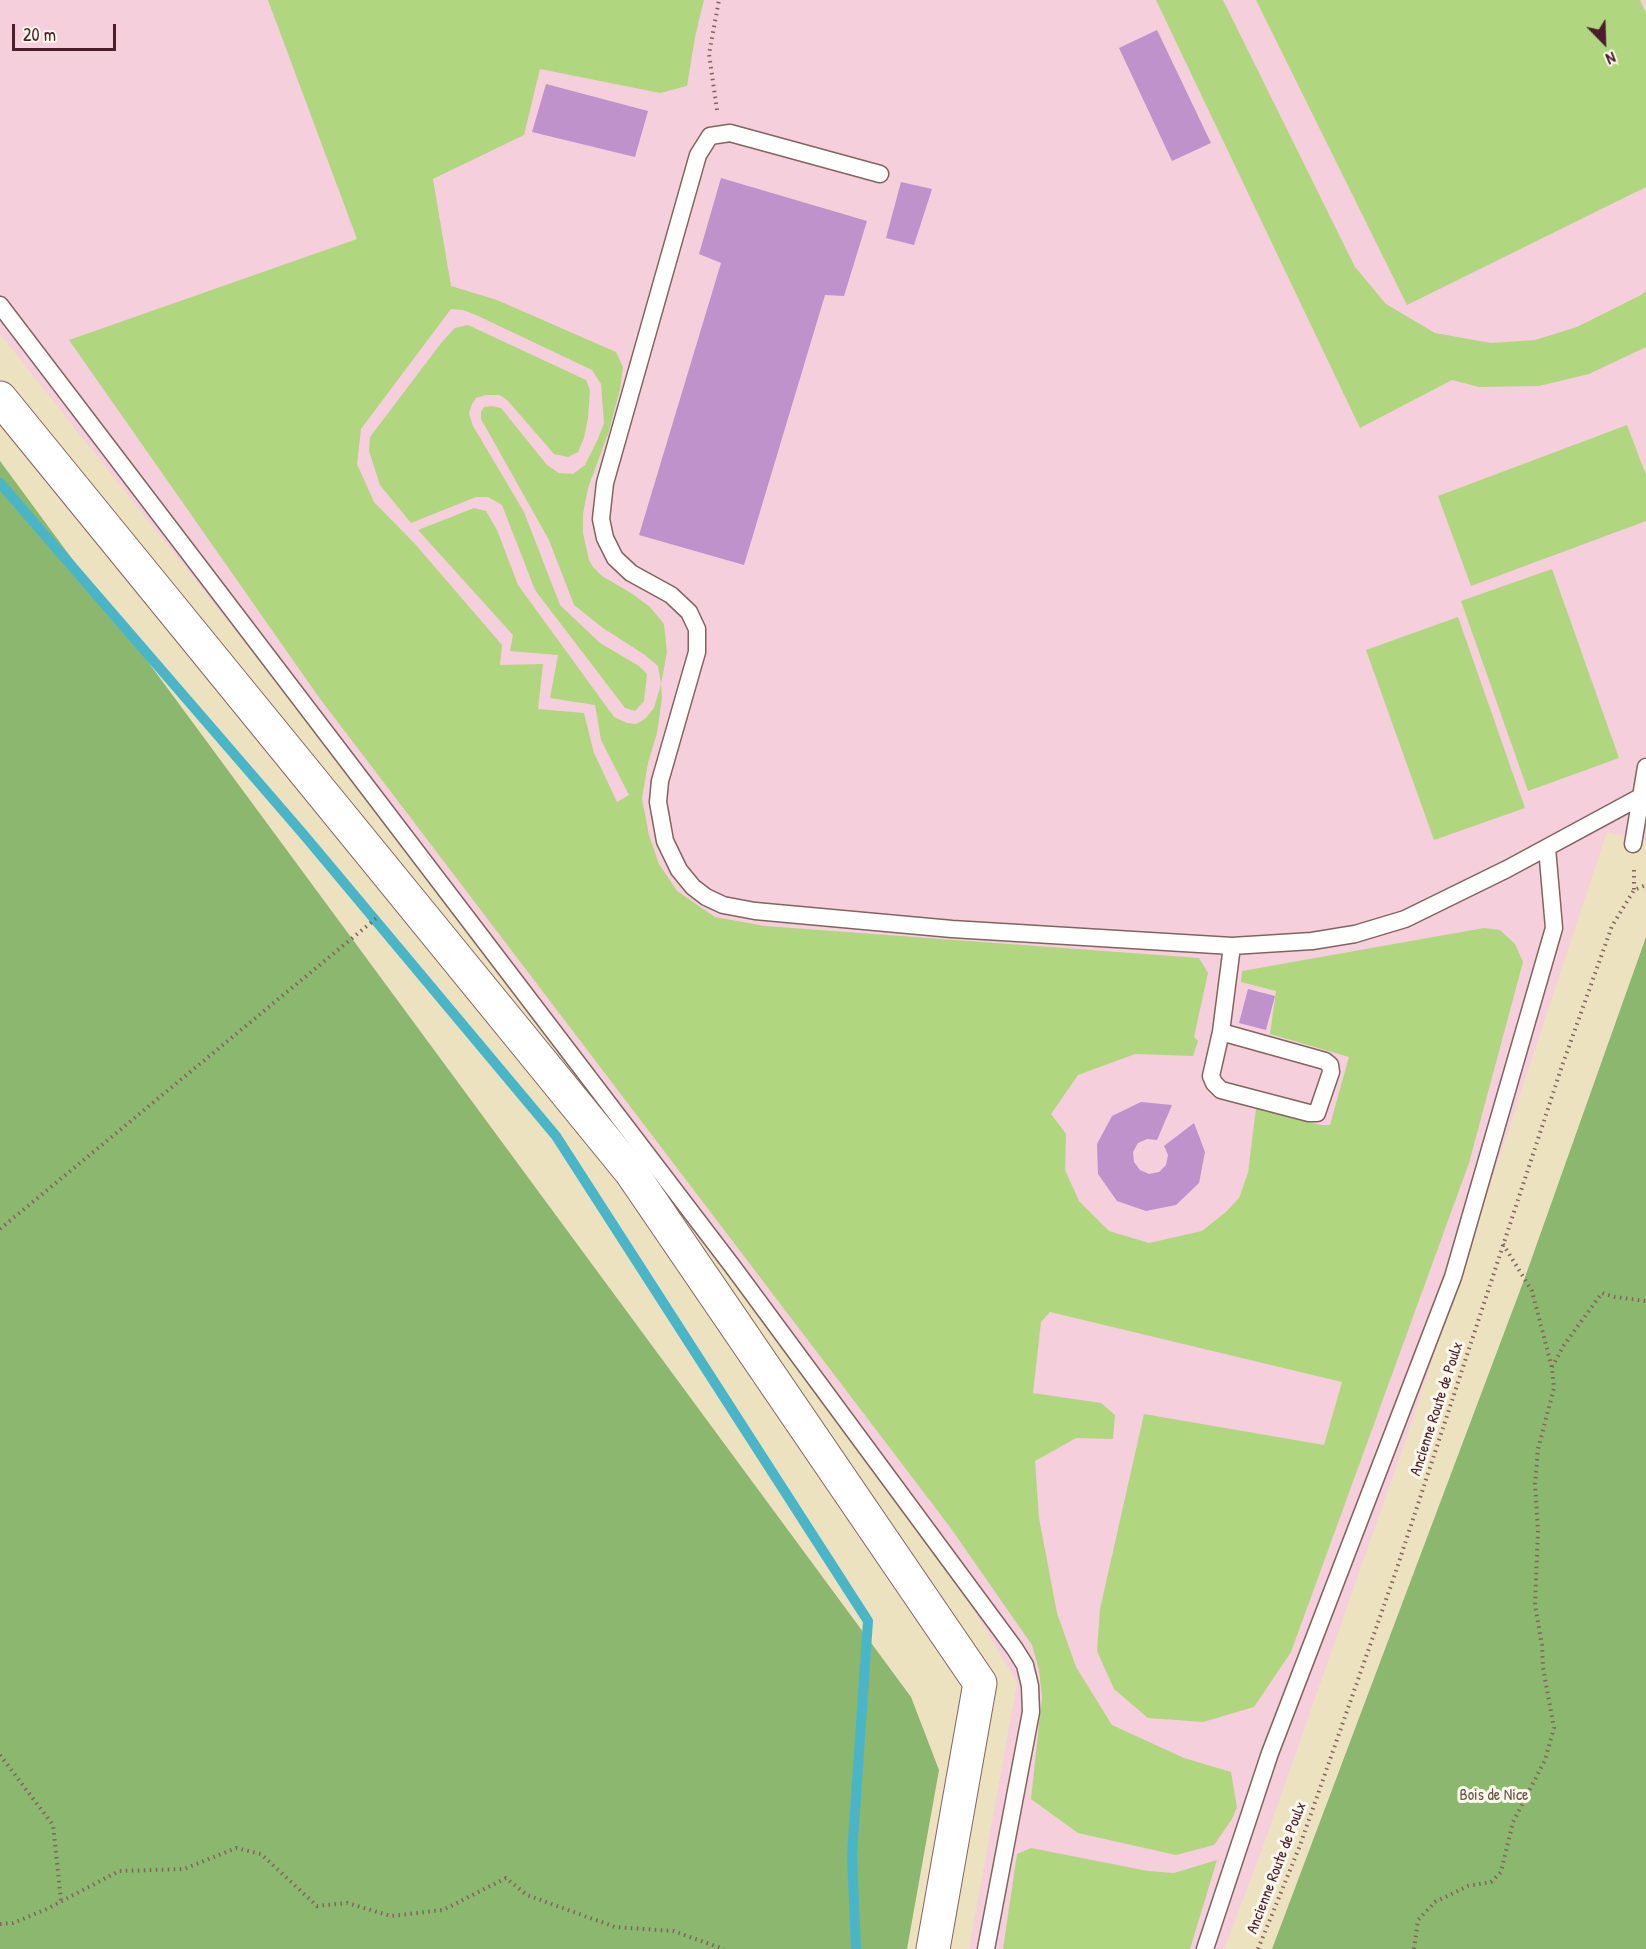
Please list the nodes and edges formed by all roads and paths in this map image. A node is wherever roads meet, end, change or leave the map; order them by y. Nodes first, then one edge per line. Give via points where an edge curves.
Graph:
1 (719, 0) edge
2 (720, 134) junction
3 (880, 174) dead end
4 (0, 305) edge
5 (0, 398) edge
6 (1646, 767) edge
7 (1644, 796) edge
8 (1632, 844) dead end
9 (1547, 848) junction
10 (1646, 885) edge
11 (384, 911) dead end
12 (1232, 946) junction
13 (1221, 1032) junction
14 (0, 1228) edge
15 (1503, 1244) junction
16 (1646, 1301) edge
17 (1552, 1368) junction
18 (0, 1755) edge
19 (61, 1900) junction
20 (0, 1924) edge
21 (724, 1949) edge
22 (933, 1949) edge
23 (986, 1949) edge
24 (1205, 1949) edge
25 (1258, 1949) edge
26 (1414, 1949) edge

1 - 2 path via 710,54
2 - 3 lane via 730,133
2 - 12 lane via 710,136 698,155 605,483 601,519 615,558 631,573 671,595 689,612 697,628 697,652 660,780 658,802 665,841 679,870 706,897 723,905 755,911 952,929
4 - 23 lane via 733,1267 1016,1649 1030,1686 1030,1712
5 - 22 street via 631,1172 980,1683
6 - 7 lane
7 - 8 lane
7 - 9 lane
9 - 12 lane via 1395,922 1312,941
9 - 24 lane via 1554,928 1453,1276 1270,1753
10 - 15 path, Ancienne Route de Poulx via 1634,890 1612,926
11 - 14 path
12 - 13 lane
13 - 13 lane via 1325,1060 1330,1072 1317,1113 1221,1090 1211,1076
15 - 17 path via 1532,1291
15 - 25 path, Ancienne Route de Poulx via 1395,1574 1299,1848
16 - 17 path via 1602,1293
17 - 26 path via 1554,1388 1538,1449 1535,1484 1535,1605 1554,1728 1545,1760 1513,1822 1501,1872 1491,1882 1468,1886 1435,1902 1418,1920
18 - 19 path via 53,1825
19 - 20 path via 13,1923
19 - 21 path via 119,1870 184,1869 236,1848 261,1854 317,1906 347,1903 391,1916 443,1910 506,1878 527,1895 615,1927 674,1931

